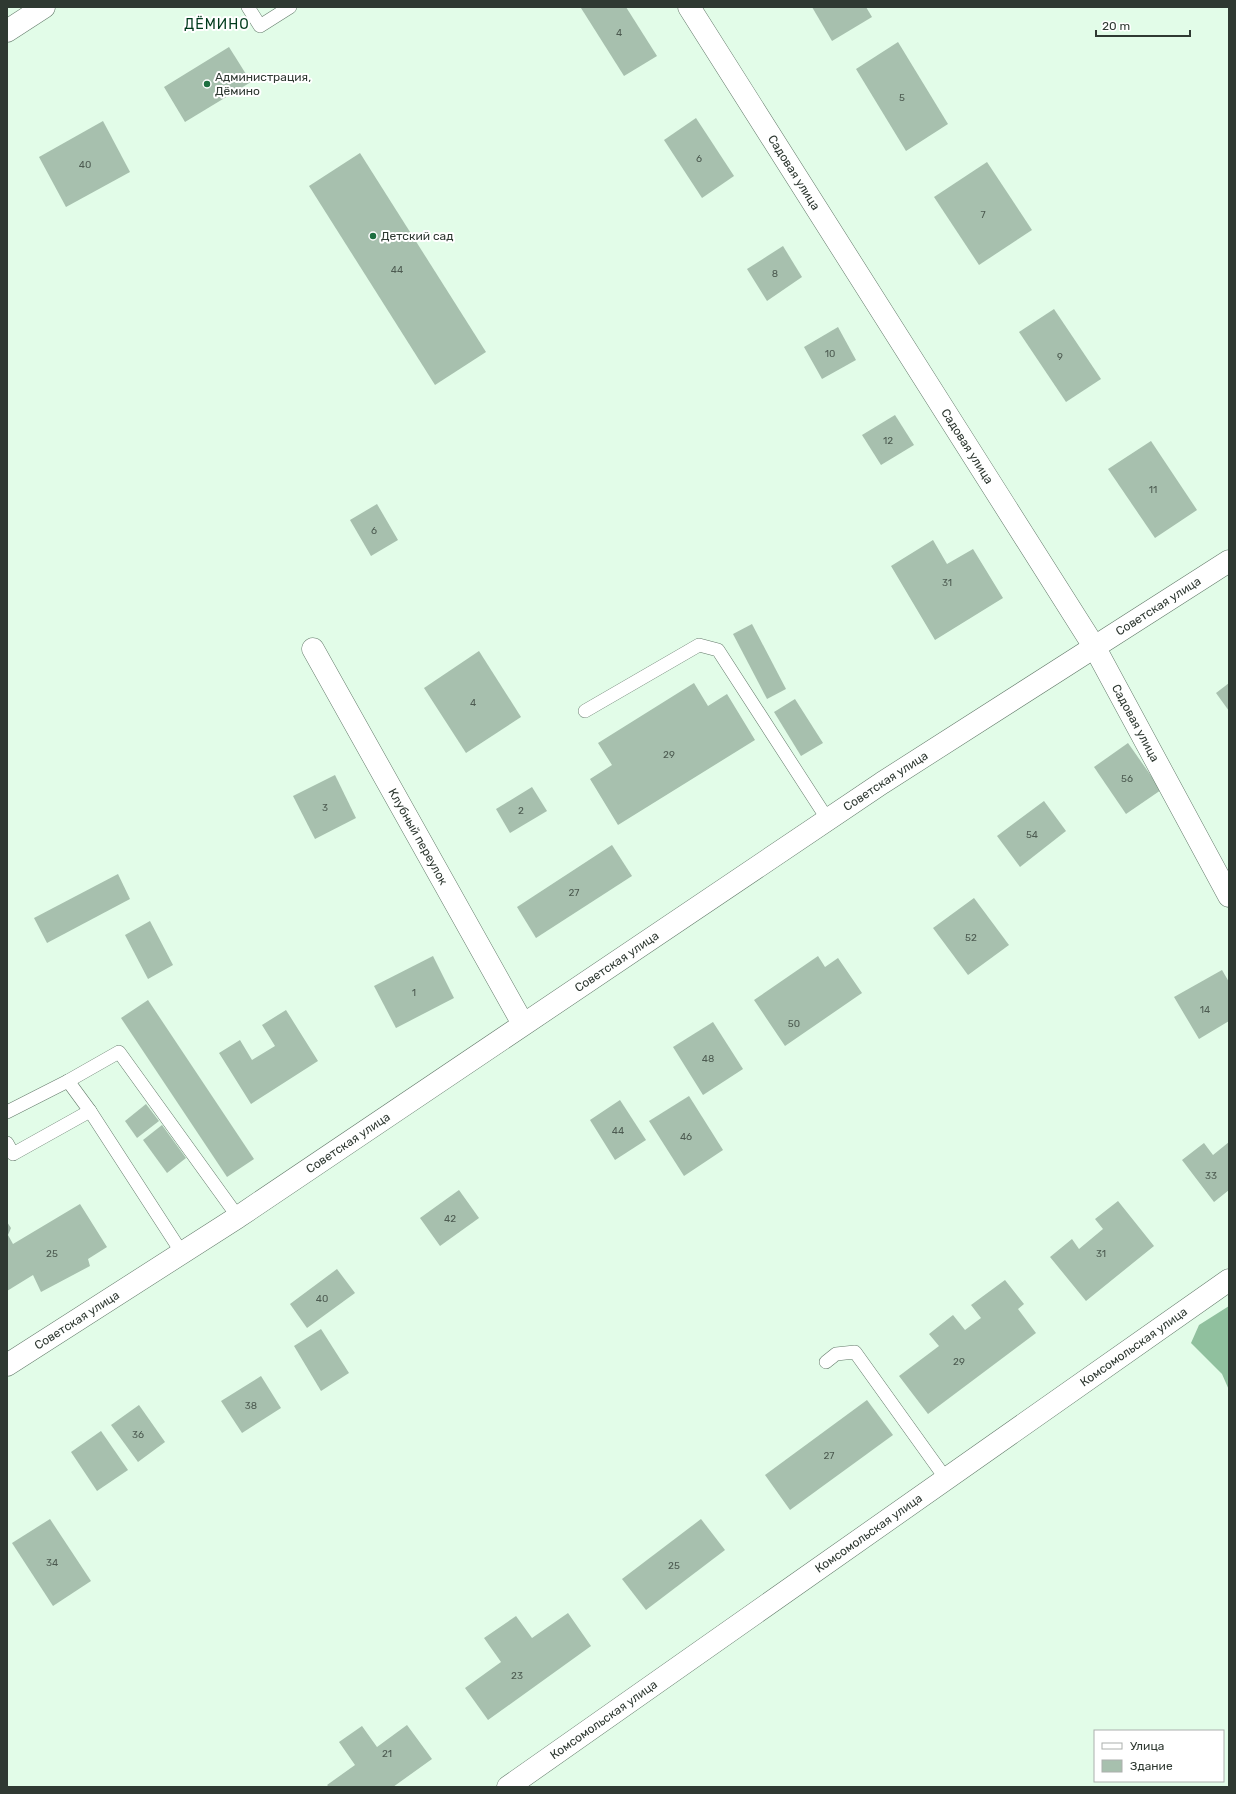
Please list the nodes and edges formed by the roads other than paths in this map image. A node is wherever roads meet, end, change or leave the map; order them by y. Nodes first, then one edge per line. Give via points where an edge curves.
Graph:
1 (44, 7) edge
2 (248, 7) edge
3 (290, 7) edge
4 (689, 7) edge
5 (7, 31) edge
6 (1229, 561) edge
7 (313, 648) dead end
8 (1095, 648) junction
9 (584, 711) dead end
10 (828, 820) junction
11 (1229, 896) edge
12 (523, 1024) junction
13 (68, 1081) junction
14 (90, 1111) junction
15 (7, 1112) edge
16 (7, 1143) edge
17 (238, 1217) junction
18 (182, 1253) junction
19 (1229, 1280) edge
20 (826, 1362) dead end
21 (7, 1365) edge
22 (946, 1479) junction
23 (508, 1787) edge

1 - 5 street
2 - 3 lane via 260,26
4 - 8 street, Садовая улица
6 - 8 street, Советская улица
7 - 12 street, Клубный переулок
8 - 10 street, Советская улица
8 - 11 street, Садовая улица
9 - 10 lane via 699,645 718,650
10 - 12 street, Советская улица
12 - 17 street, Советская улица
13 - 14 lane
13 - 15 lane
13 - 17 lane via 119,1052
14 - 16 lane via 13,1154
14 - 18 lane
17 - 18 street, Советская улица
18 - 21 street, Советская улица
19 - 22 street, Комсомольская улица
20 - 22 lane via 836,1354 855,1352
22 - 23 street, Комсомольская улица

